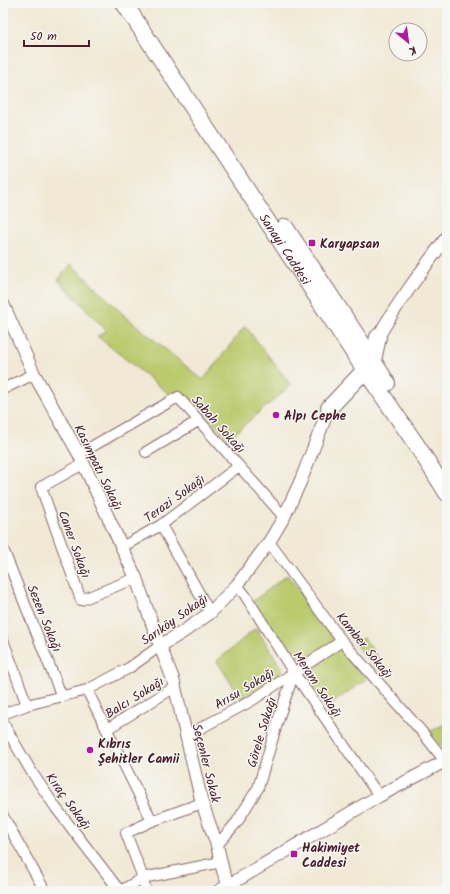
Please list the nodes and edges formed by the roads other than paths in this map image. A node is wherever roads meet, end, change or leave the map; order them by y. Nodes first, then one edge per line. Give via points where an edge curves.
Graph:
1 (124, 3) edge
2 (135, 3) edge
3 (447, 237) edge
4 (3, 304) edge
5 (378, 337) joint
6 (365, 359) junction
7 (34, 374) junction
8 (3, 389) edge
9 (329, 408) joint
10 (198, 420) junction
11 (146, 452) dead end
12 (81, 459) junction
13 (239, 466) junction
14 (447, 474) edge
15 (447, 493) edge
16 (284, 517) junction
17 (162, 525) junction
18 (269, 542) junction
19 (122, 547) junction
20 (3, 549) edge
21 (136, 578) junction
22 (237, 585) junction
23 (210, 613) junction
24 (3, 640) edge
25 (342, 641) junction
26 (160, 646) junction
27 (294, 673) junction
28 (175, 687) junction
29 (87, 690) junction
30 (62, 697) junction
31 (27, 705) junction
32 (3, 714) edge
33 (3, 723) edge
34 (107, 729) junction
35 (186, 736) junction
36 (446, 760) edge
37 (380, 796) junction
38 (202, 803) junction
39 (3, 816) edge
40 (152, 821) junction
41 (217, 845) junction
42 (221, 862) junction
43 (143, 878) junction
44 (226, 889) edge
45 (45, 891) edge
46 (120, 891) edge
47 (146, 891) edge

1 - 6 main road, Sanayi Caddesi
2 - 6 main road, Sanayi Caddesi
3 - 5 street
4 - 7 street, Kasımpatı Sokağı
5 - 6 main road
6 - 9 main road
6 - 14 main road, Sanayi Caddesi
6 - 15 main road, Sanayi Caddesi
7 - 8 street
7 - 12 street, Kasımpatı Sokağı
9 - 16 street, Sarıköy Sokağı
10 - 11 street
10 - 12 street, Sabah Sokağı via 178,397
10 - 13 street, Sabah Sokağı
12 - 19 street, Kasımpatı Sokağı
12 - 21 street, Caner Sokağı via 41,487 81,600
13 - 16 street, Sabah Sokağı
13 - 17 street, Terazi Sokağı
16 - 18 street, Sarıköy Sokağı
17 - 19 street, Terazi Sokağı
17 - 23 street
18 - 22 street, Sarıköy Sokağı
18 - 25 street, Kamber Sokağı
19 - 21 street, Kasımpatı Sokağı
20 - 30 street, Sezen Sokağı
21 - 26 street, Kasımpatı Sokağı
22 - 23 street, Sarıköy Sokağı
22 - 27 street, Meram Sokağı
23 - 26 street, Sarıköy Sokağı
24 - 31 street
25 - 27 street
25 - 36 street, Kamber Sokağı
26 - 28 street, Seçenler Sokak
26 - 29 street, Sarıköy Sokağı via 129,668
27 - 35 street, Arısu Sokağı via 251,701
27 - 37 street, Meram Sokağı
27 - 41 street, Görele Sokağı via 258,788 237,822
28 - 34 street, Balcı Sokağı
28 - 35 street, Seçenler Sokak
29 - 30 street, Sarıköy Sokağı
29 - 34 street
30 - 31 street, Sarıköy Sokağı
31 - 32 street, Sarıköy Sokağı
33 - 46 street, Kıraç Sokağı via 56,808
34 - 40 street
35 - 38 street, Seçenler Sokak
36 - 37 street
37 - 44 street
38 - 40 street
38 - 41 street, Seçenler Sokak
39 - 45 street
40 - 43 street via 126,833
41 - 42 street, Seçenler Sokak
42 - 43 street
42 - 44 street, Seçenler Sokak
43 - 46 street
43 - 47 street

